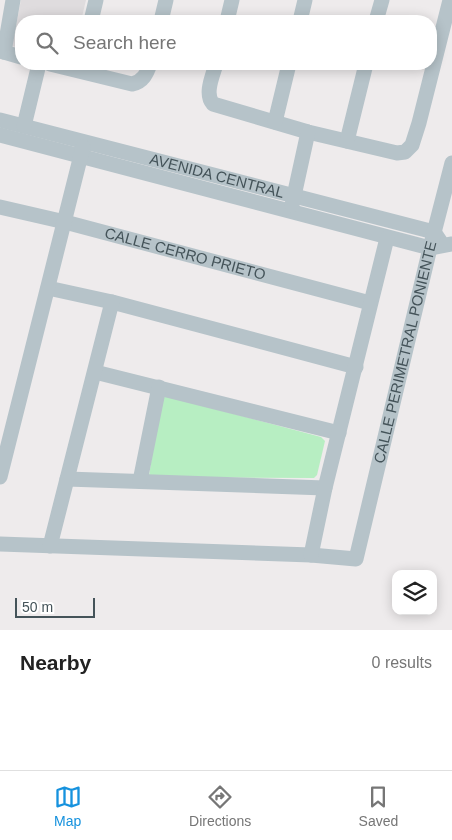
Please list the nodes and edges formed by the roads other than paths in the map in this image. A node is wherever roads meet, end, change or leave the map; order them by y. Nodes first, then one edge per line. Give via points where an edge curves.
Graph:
1 (13, 0) edge
2 (96, 0) edge
3 (166, 0) edge
4 (232, 0) edge
5 (305, 0) edge
6 (382, 0) edge
7 (450, 0) edge
8 (92, 15) edge
9 (162, 15) edge
10 (228, 15) edge
11 (301, 15) edge
12 (378, 15) edge
13 (437, 51) edge
14 (2, 52) edge
15 (15, 55) edge
16 (37, 70) edge
17 (89, 70) edge
18 (146, 70) edge
19 (214, 70) edge
20 (288, 70) edge
21 (365, 70) edge
22 (432, 70) edge
23 (0, 120) edge
24 (275, 122) junction
25 (24, 126) junction
26 (308, 132) junction
27 (0, 135) edge
28 (347, 141) junction
29 (82, 149) junction
30 (452, 163) edge
31 (292, 204) junction
32 (0, 207) edge
33 (65, 222) junction
34 (434, 232) junction
35 (387, 238) junction
36 (442, 246) edge
37 (48, 288) junction
38 (112, 302) junction
39 (370, 303) junction
40 (356, 368) junction
41 (95, 372) junction
42 (159, 387) junction
43 (338, 433) junction
44 (0, 477) edge
45 (67, 479) junction
46 (140, 481) junction
47 (325, 488) junction
48 (0, 544) edge
49 (50, 546) junction
50 (311, 555) junction

1 - 14 street
2 - 8 street
3 - 9 street
4 - 10 street
5 - 11 street
6 - 12 street
7 - 13 street
14 - 15 street
16 - 25 street
17 - 18 street via 132,84 142,79
19 - 24 street via 209,98 213,104
20 - 24 street
21 - 28 street
22 - 28 street via 415,138 408,150 397,153
23 - 25 street, AVENIDA CENTRAL
24 - 26 street
25 - 29 street, AVENIDA CENTRAL
26 - 28 street
26 - 31 street
27 - 29 street, AVENIDA CENTRAL
29 - 31 street, AVENIDA CENTRAL
29 - 33 street
30 - 34 street, CALLE PERIMETRAL PONIENTE
31 - 34 street, AVENIDA CENTRAL
31 - 35 street, AVENIDA CENTRAL
32 - 33 street, CALLE CERRO PRIETO
33 - 37 street
33 - 39 street, CALLE CERRO PRIETO
34 - 36 street, CALLE PERIMETRAL PONIENTE
35 - 36 street, AVENIDA CENTRAL
35 - 39 street
36 - 50 street, CALLE PERIMETRAL PONIENTE via 356,560
37 - 38 street
37 - 44 street
38 - 40 street
38 - 41 street
39 - 40 street
40 - 43 street
41 - 42 street
41 - 45 street
42 - 43 street
42 - 46 street
43 - 47 street
45 - 46 street
45 - 49 street
46 - 47 street
47 - 50 street
48 - 49 street
49 - 50 street

